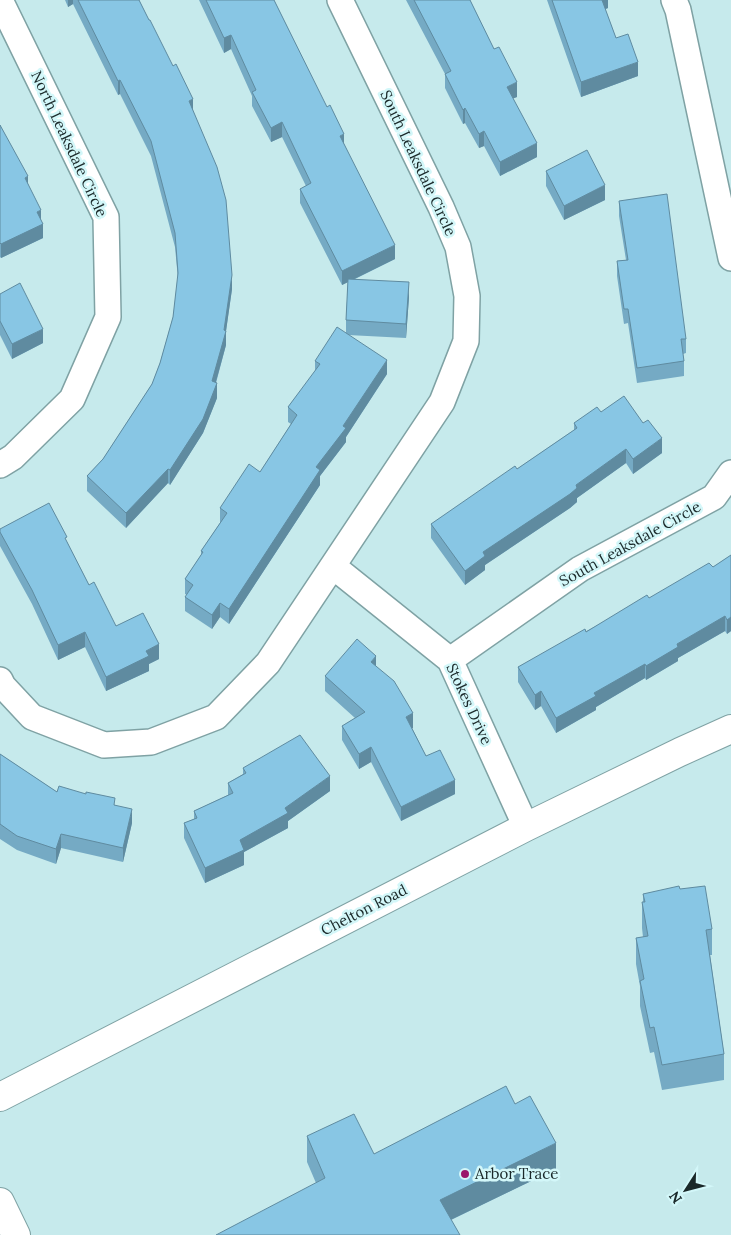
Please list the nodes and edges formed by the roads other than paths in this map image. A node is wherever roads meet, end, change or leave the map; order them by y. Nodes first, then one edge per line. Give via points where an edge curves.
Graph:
1 (0, 0) edge
2 (340, 0) edge
3 (674, 0) edge
4 (731, 258) edge
5 (0, 465) edge
6 (731, 474) edge
7 (334, 566) junction
8 (450, 660) junction
9 (0, 680) edge
10 (731, 729) edge
11 (526, 827) junction
12 (0, 1097) edge
13 (0, 1202) edge
14 (16, 1235) edge

1 - 5 street, North Leaksdale Circle via 106,217 108,317 72,399 13,457
2 - 7 street, South Leaksdale Circle via 441,207 458,247 467,296 466,341 442,402
3 - 4 street
6 - 8 street, South Leaksdale Circle via 714,497 580,569
7 - 8 street, Stokes Drive
7 - 9 street via 268,663 216,717 152,742 104,745 67,732 32,717
8 - 11 street, Stokes Drive
10 - 11 street, Chelton Road
11 - 12 street, Chelton Road
13 - 14 street

